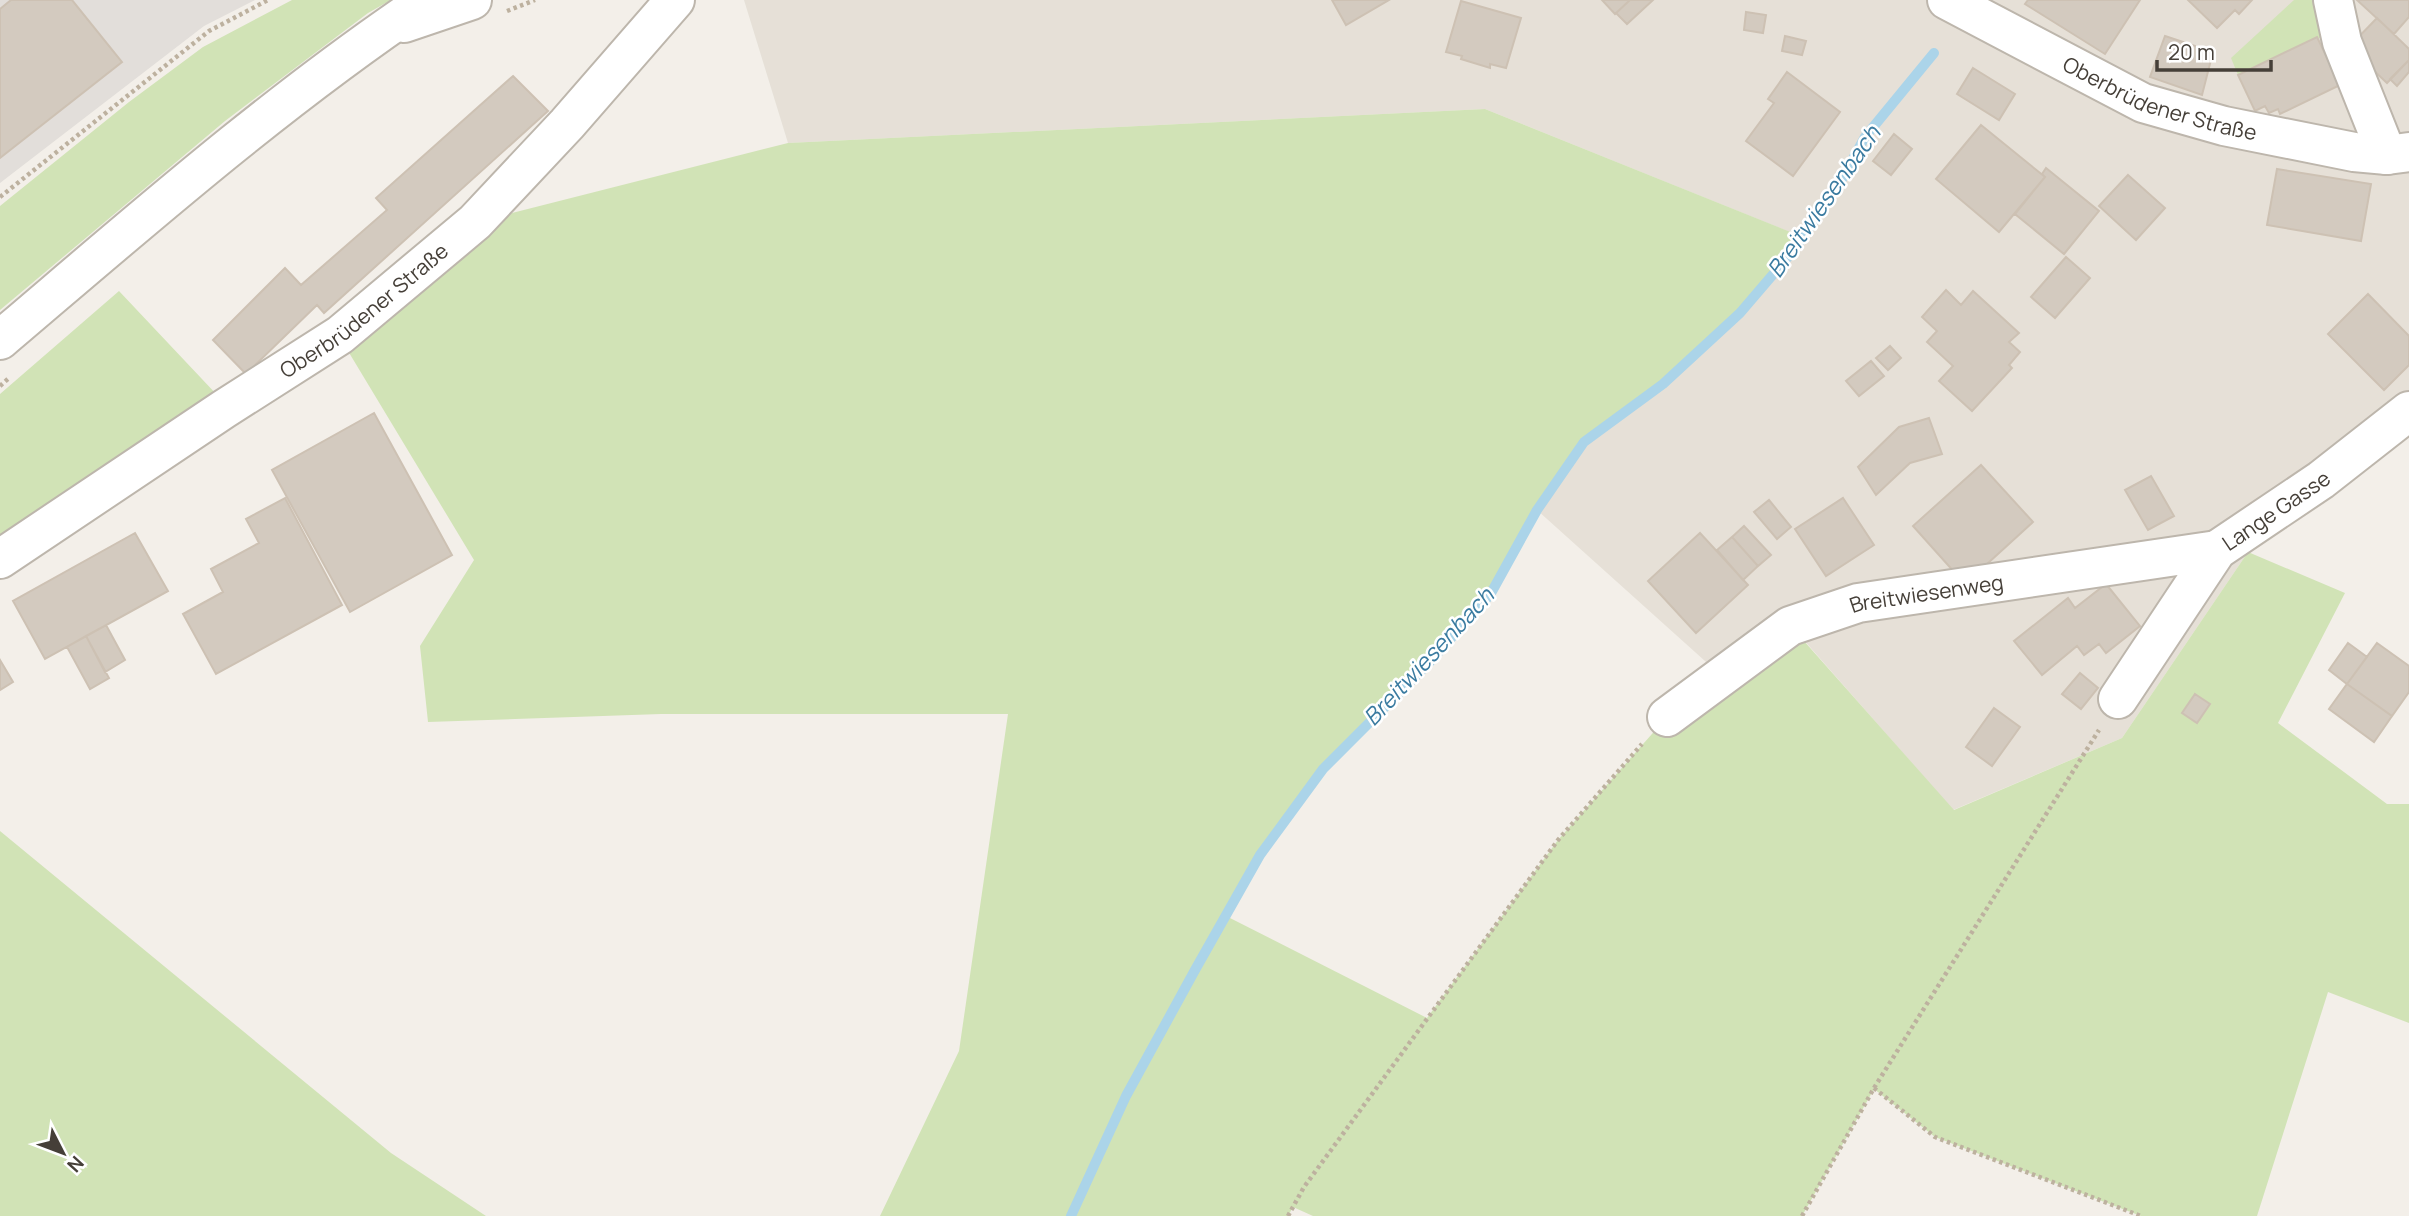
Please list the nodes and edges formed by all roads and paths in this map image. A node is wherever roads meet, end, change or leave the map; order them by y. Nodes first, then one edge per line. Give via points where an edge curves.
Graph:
1 (268, 0) edge
2 (427, 0) edge
3 (472, 0) edge
4 (675, 0) edge
5 (1947, 0) edge
6 (2333, 0) edge
7 (382, 30) junction
8 (2398, 153) edge
9 (0, 197) edge
10 (0, 340) edge
11 (2409, 411) edge
12 (2217, 550) junction
13 (0, 559) edge
14 (2118, 699) joint
15 (1667, 717) joint
16 (1874, 1088) junction
17 (1288, 1216) edge
18 (1802, 1216) edge
19 (2141, 1216) edge

1 - 9 path via 209,31
2 - 7 street
3 - 7 street
4 - 13 street, Oberbrüdener Straße via 475,222 340,335
5 - 8 street, Oberbrüdener Straße via 2143,103 2224,126 2354,152
6 - 8 street, Oberbrüdener Straße via 2342,42
7 - 10 street via 247,131
11 - 12 street, Lange Gasse via 2321,480
12 - 14 street, Lange Gasse
12 - 15 street, Breitwiesenweg via 1858,603 1790,626
14 - 16 path
15 - 17 path via 1558,840 1304,1187
16 - 18 path
16 - 19 path via 1935,1137

